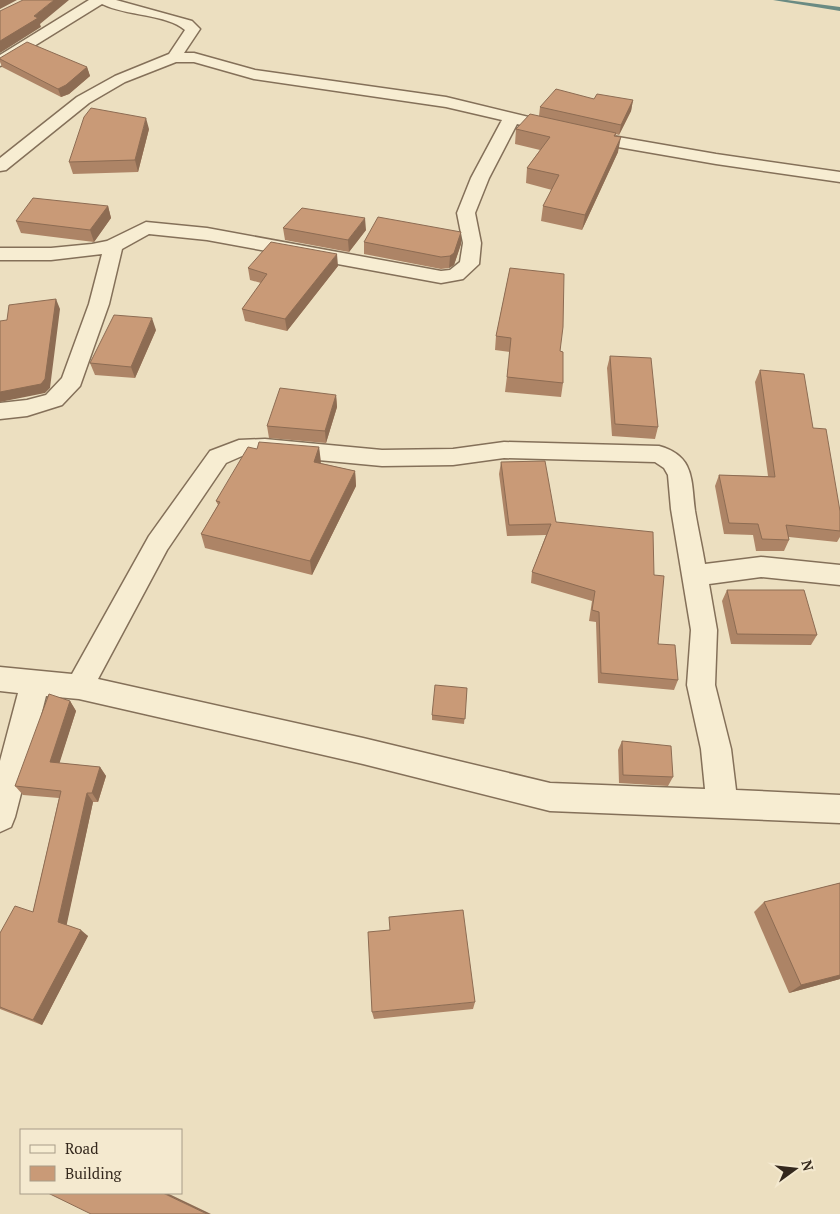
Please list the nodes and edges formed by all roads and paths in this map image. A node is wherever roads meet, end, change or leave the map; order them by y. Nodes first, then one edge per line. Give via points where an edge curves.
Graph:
1 (98, 0) edge
2 (105, 0) edge
3 (174, 57) junction
4 (0, 60) edge
5 (512, 117) junction
6 (0, 166) edge
7 (840, 176) edge
8 (114, 246) junction
9 (0, 254) edge
10 (0, 411) edge
11 (840, 575) edge
12 (695, 576) junction
13 (0, 679) edge
14 (35, 683) junction
15 (78, 687) junction
16 (722, 803) junction
17 (840, 809) edge
18 (0, 817) edge

1 - 4 street
2 - 3 street via 190,25 194,29
3 - 5 street via 194,58 254,74 446,102
3 - 6 street via 120,79 83,100
5 - 7 street via 604,139
5 - 8 street via 466,213 472,243 470,264 456,276 441,277 169,230 146,228
8 - 9 street via 50,254
8 - 10 street via 99,304 72,381 54,400
11 - 12 street via 761,567
12 - 15 street via 680,474 672,462 659,454 504,450 453,457 382,458 265,447 239,448 218,457 158,543
12 - 16 street via 704,630 701,685 716,749
13 - 14 street
14 - 15 street
14 - 18 street
15 - 16 street via 550,797
16 - 17 street

